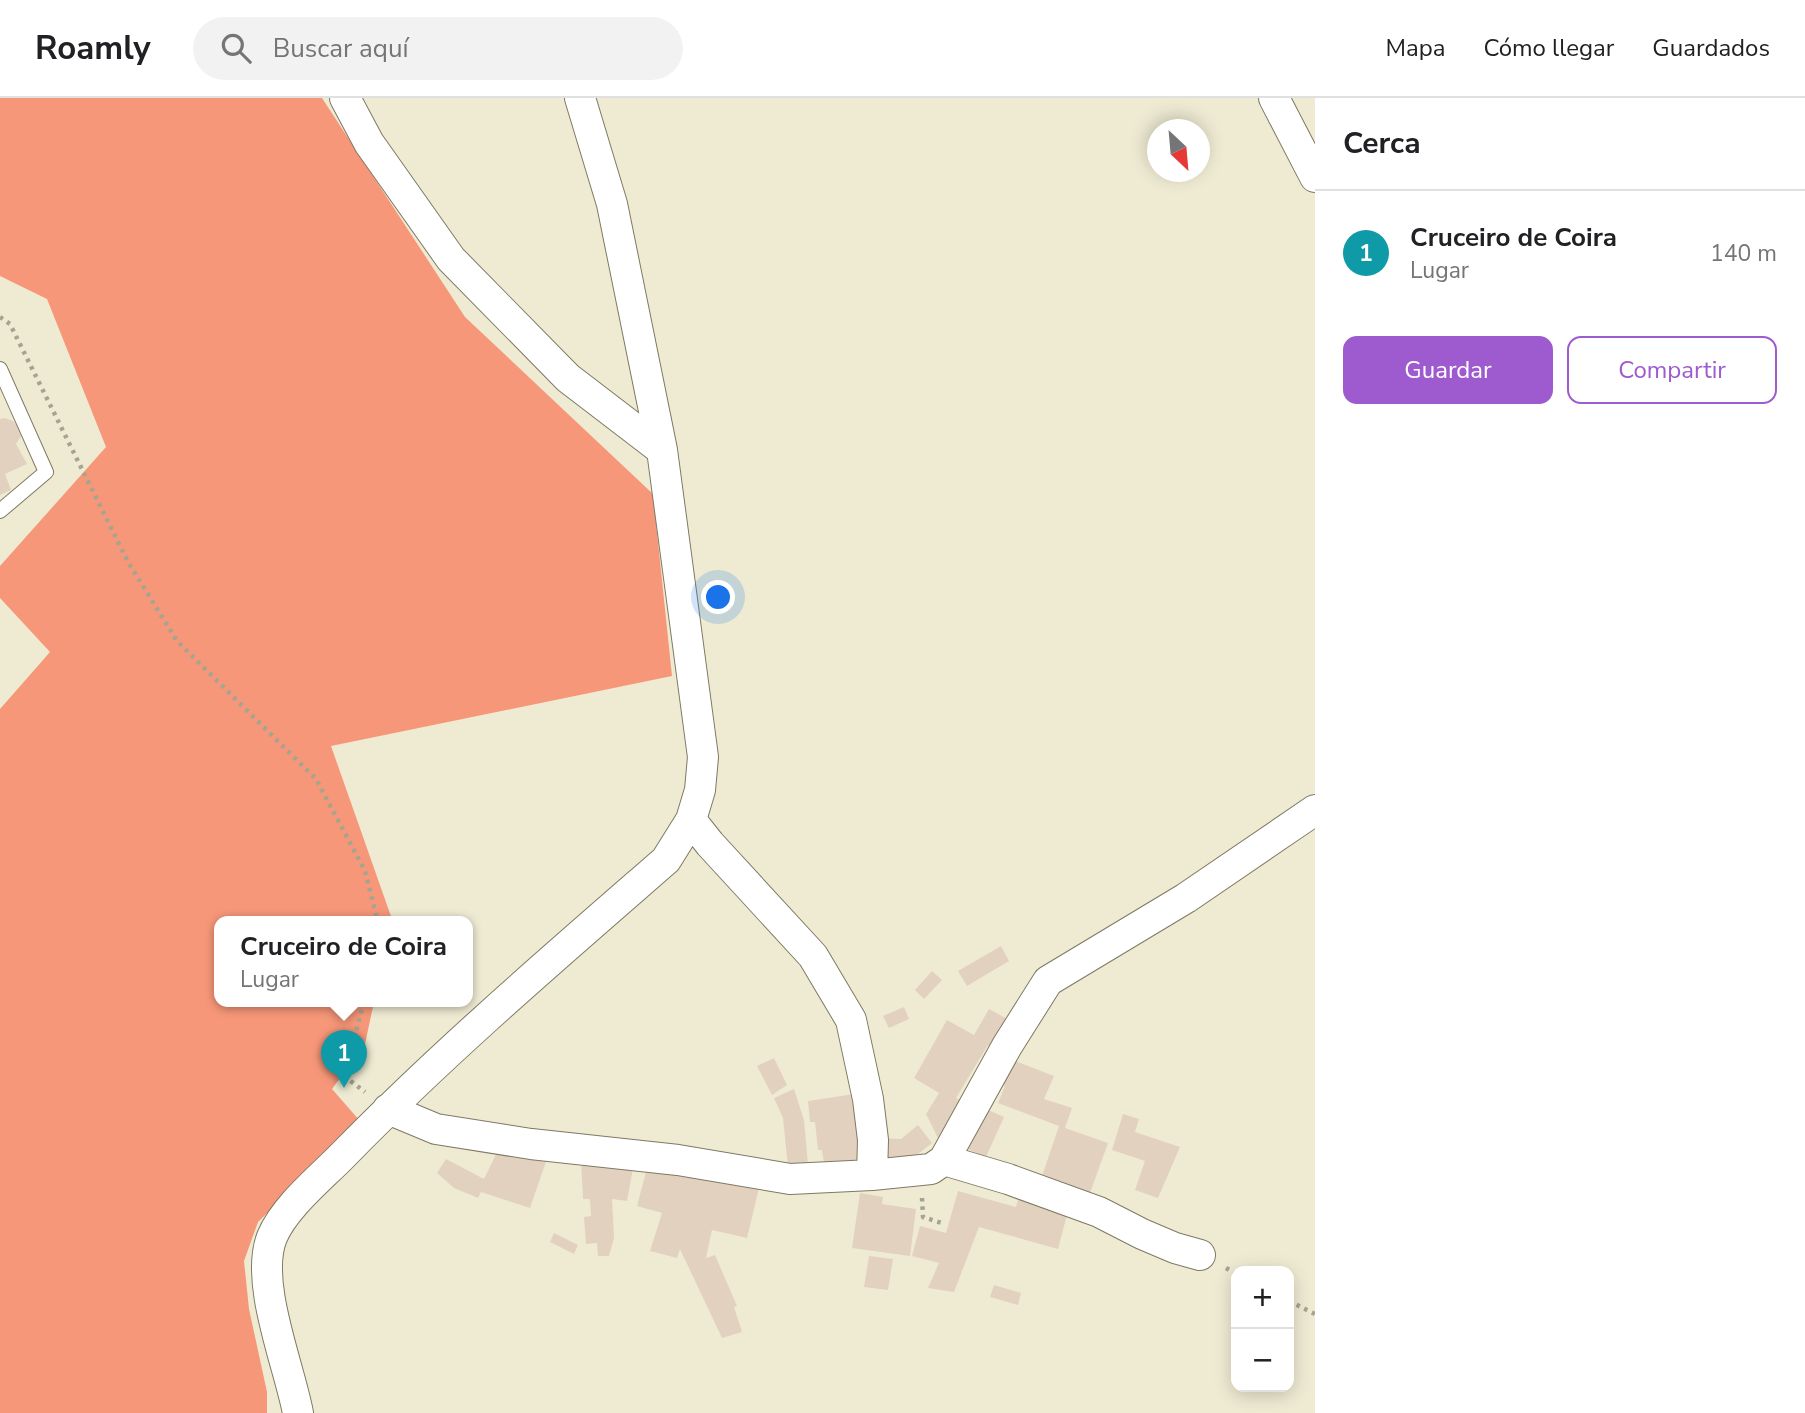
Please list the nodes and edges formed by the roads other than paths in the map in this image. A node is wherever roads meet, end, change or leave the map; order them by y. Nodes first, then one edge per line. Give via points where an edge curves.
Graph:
1 (345, 98) edge
2 (580, 98) edge
3 (1274, 98) edge
4 (1315, 177) edge
5 (0, 369) edge
6 (662, 450) junction
7 (0, 511) edge
8 (1315, 810) edge
9 (691, 820) junction
10 (388, 1109) junction
11 (944, 1160) junction
12 (872, 1175) junction
13 (1200, 1255) dead end
14 (298, 1413) edge

1 - 6 street via 369,143 451,259 568,378
2 - 6 street via 612,204
3 - 4 street
5 - 7 lane via 46,472
6 - 9 street via 703,757
8 - 11 street via 1186,898 1048,981
9 - 10 street via 666,859
9 - 12 street via 813,956 851,1020 870,1112
10 - 12 street via 436,1129 531,1144 678,1160 790,1179
10 - 14 street via 285,1214 271,1238 267,1269 270,1303
11 - 12 street via 930,1169
11 - 13 street via 1099,1212

